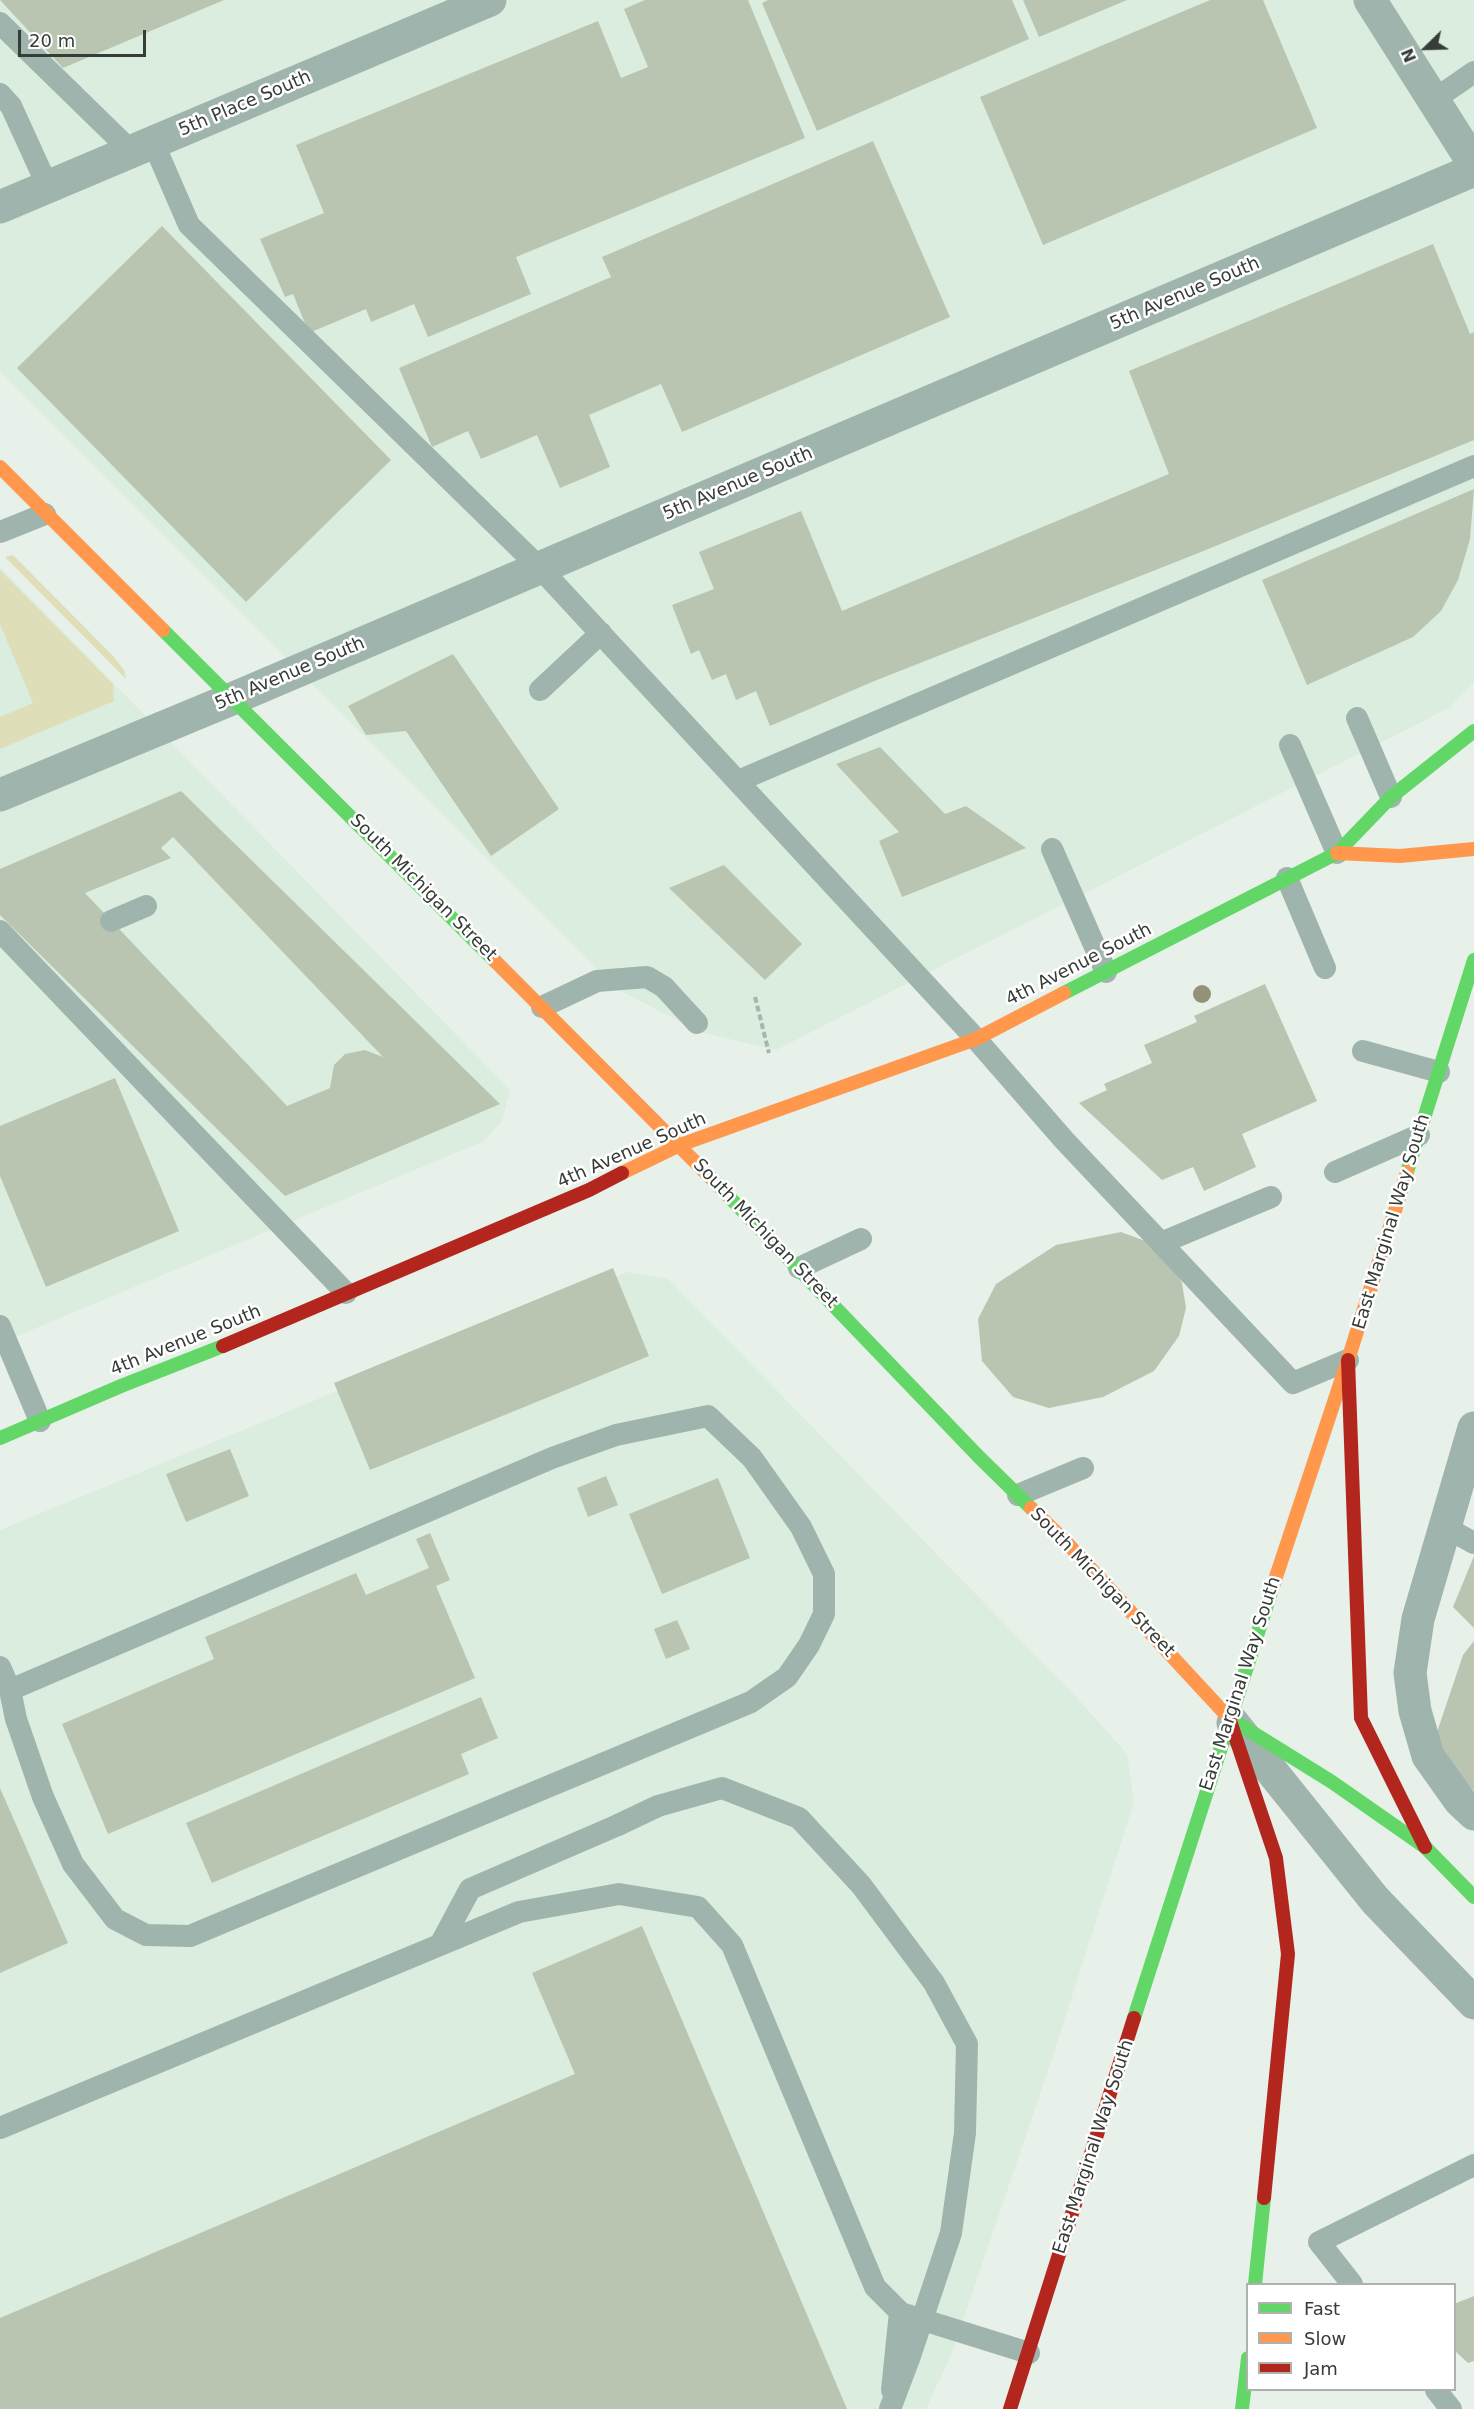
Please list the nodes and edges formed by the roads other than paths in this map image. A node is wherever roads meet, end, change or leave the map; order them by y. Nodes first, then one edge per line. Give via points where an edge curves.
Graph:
1 (490, 0) edge
2 (1370, 0) edge
3 (0, 23) edge
4 (1474, 72) edge
5 (1435, 99) junction
6 (4, 103) edge
7 (142, 147) junction
8 (1474, 164) edge
9 (1474, 170) edge
10 (48, 187) junction
11 (0, 207) edge
12 (1474, 465) edge
13 (0, 467) edge
14 (45, 514) junction
15 (0, 532) edge
16 (540, 568) junction
17 (601, 633) junction
18 (540, 690) dead end
19 (234, 698) junction
20 (1357, 718) dead end
21 (1474, 730) edge
22 (1290, 745) dead end
23 (738, 781) junction
24 (0, 795) edge
25 (1391, 797) junction
26 (1052, 849) dead end
27 (1474, 849) edge
28 (1337, 853) junction
29 (1287, 878) junction
30 (146, 906) dead end
31 (111, 921) dead end
32 (0, 931) edge
33 (1474, 960) edge
34 (1325, 969) dead end
35 (1106, 972) junction
36 (542, 1007) junction
37 (697, 1023) dead end
38 (976, 1039) junction
39 (1363, 1051) dead end
40 (1439, 1072) junction
41 (1419, 1135) junction
42 (680, 1145) junction
43 (1335, 1172) dead end
44 (1271, 1197) dead end
45 (861, 1239) dead end
46 (1161, 1244) junction
47 (799, 1268) junction
48 (346, 1293) junction
49 (0, 1326) edge
50 (1348, 1360) junction
51 (40, 1420) junction
52 (1474, 1429) edge
53 (0, 1438) edge
54 (1083, 1468) dead end
55 (1018, 1495) junction
56 (1445, 1527) junction
57 (1474, 1543) edge
58 (0, 1667) edge
59 (10, 1690) junction
60 (1229, 1718) junction
61 (1474, 1814) edge
62 (1425, 1847) junction
63 (1474, 1897) edge
64 (440, 1945) junction
65 (1474, 2003) edge
66 (0, 2127) edge
67 (1474, 2164) edge
68 (1255, 2283) edge
69 (1351, 2283) edge
70 (900, 2312) junction
71 (1029, 2353) junction
72 (1246, 2375) edge
73 (1437, 2391) edge
74 (890, 2409) edge
75 (1010, 2409) edge
76 (1242, 2409) edge
77 (1451, 2409) edge

1 - 7 street, 5th Place South
2 - 5 street
3 - 7 lane
4 - 5 lane
5 - 8 street
6 - 10 lane
7 - 10 street, 5th Place South
7 - 16 lane via 189,225
9 - 16 street, 5th Avenue South
10 - 11 street, 5th Place South
12 - 23 lane
13 - 14 main road, South Michigan Street
14 - 15 lane
14 - 19 main road, South Michigan Street
16 - 17 lane
16 - 19 street, 5th Avenue South
17 - 18 lane
17 - 23 lane
19 - 24 street, 5th Avenue South
19 - 36 main road, South Michigan Street
20 - 25 lane
21 - 25 main road, 4th Avenue South
22 - 28 lane
23 - 38 lane
25 - 28 main road, 4th Avenue South
26 - 35 lane
27 - 28 main road, 4th Avenue South via 1407,856
28 - 29 main road, 4th Avenue South
29 - 34 lane
29 - 35 main road, 4th Avenue South
30 - 31 lane
32 - 48 lane via 31,954
33 - 40 main road, East Marginal Way South
35 - 38 main road, 4th Avenue South
36 - 37 lane via 597,981 646,977 664,987
36 - 42 main road, South Michigan Street
38 - 42 main road, 4th Avenue South
38 - 46 lane
39 - 40 lane
40 - 41 main road, East Marginal Way South
41 - 43 lane
41 - 50 main road, East Marginal Way South
42 - 47 main road, South Michigan Street
42 - 48 main road, 4th Avenue South via 589,1190
44 - 46 lane
45 - 47 lane
46 - 50 lane via 1293,1383
47 - 55 main road, South Michigan Street
48 - 51 main road, 4th Avenue South
49 - 51 lane
50 - 60 main road, East Marginal Way South
50 - 62 main road via 1361,1718
51 - 53 main road, 4th Avenue South
52 - 56 street
54 - 55 lane
55 - 60 main road, South Michigan Street
56 - 57 lane
56 - 61 street via 1418,1619 1410,1672 1415,1711 1428,1756
58 - 59 lane
59 - 59 lane via 43,1797 73,1864 115,1919 146,1935 190,1936 751,1702 787,1677 809,1645 824,1614 824,1575 801,1527 752,1458 708,1416 616,1435 552,1458
60 - 62 main road via 1332,1782
60 - 65 street, South Michigan Street via 1375,1900
60 - 68 main road via 1276,1858 1288,1954
60 - 71 main road, East Marginal Way South
62 - 63 main road
64 - 66 lane
64 - 70 lane via 519,1912 619,1893 698,1907 732,1945 875,2287
64 - 74 lane, bridge via 470,1889 658,1806 722,1788 799,1818 861,1885 934,1983 966,2044 965,2133 951,2233
67 - 69 lane via 1319,2242
70 - 71 lane
70 - 74 lane
71 - 75 main road, East Marginal Way South
72 - 76 main road
73 - 77 lane

